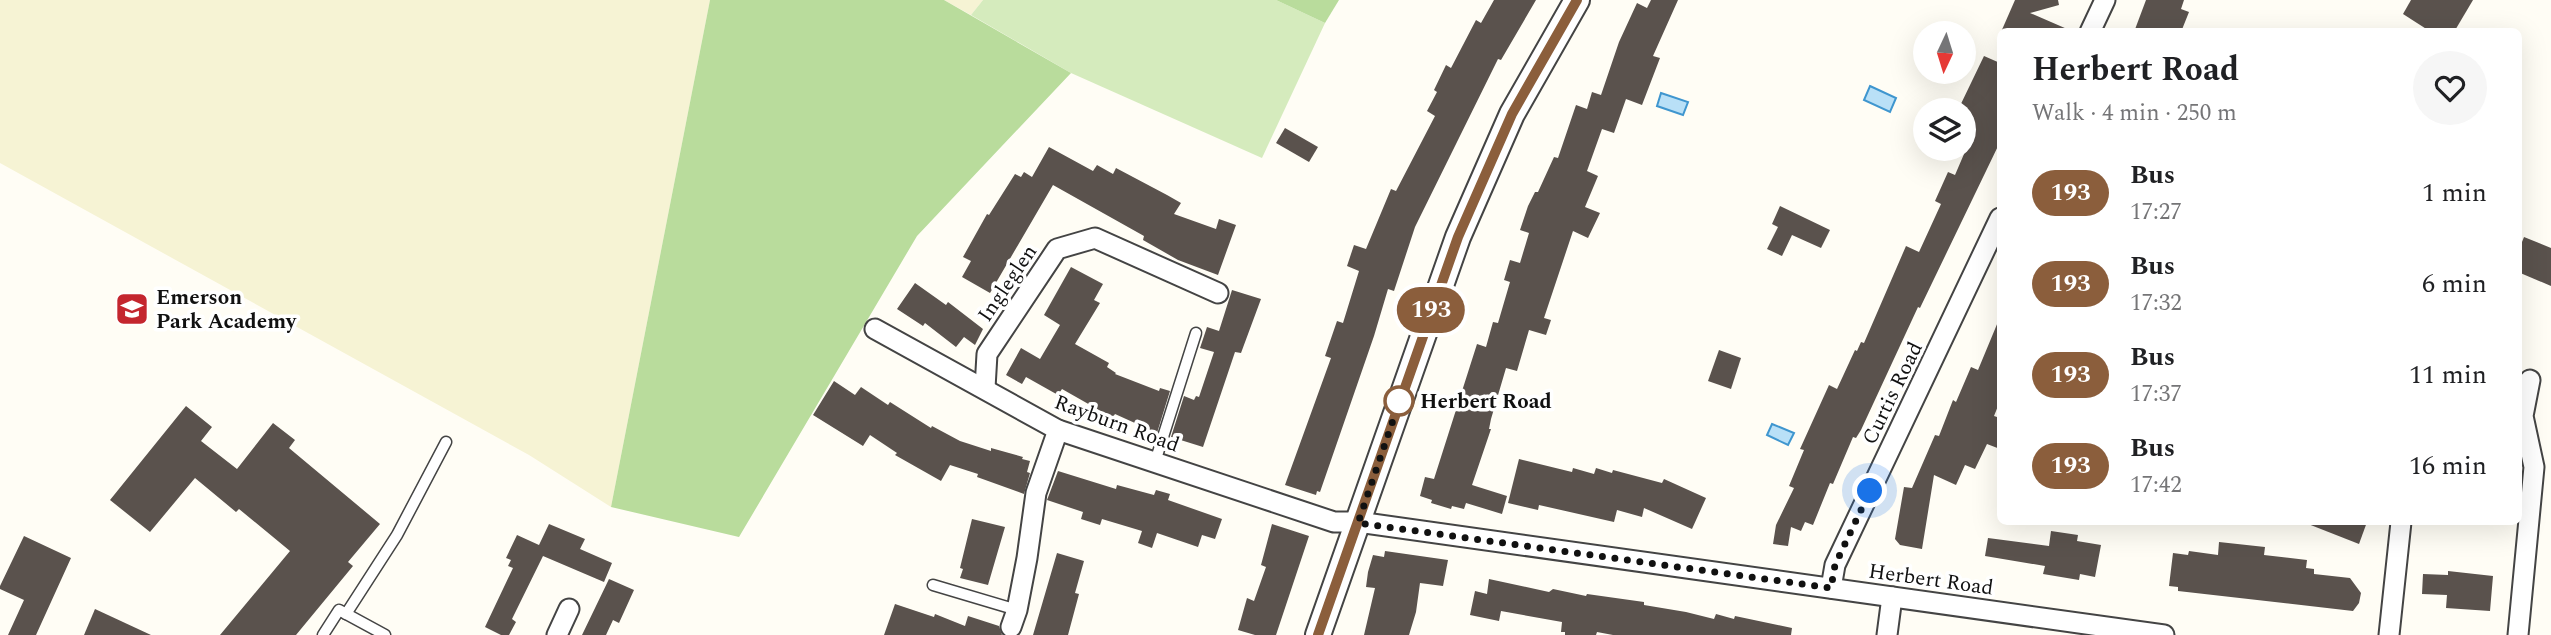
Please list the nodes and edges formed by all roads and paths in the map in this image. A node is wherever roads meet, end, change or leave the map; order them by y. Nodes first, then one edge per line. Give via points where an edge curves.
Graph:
1 (1577, 0) edge
2 (2105, 0) edge
3 (2092, 28) edge
4 (1997, 224) edge
5 (1218, 293) dead end
6 (875, 329) dead end
7 (1196, 333) dead end
8 (2530, 380) dead end
9 (985, 388) junction
10 (1058, 430) junction
11 (446, 442) dead end
12 (1155, 462) junction
13 (1358, 523) junction
14 (2401, 525) edge
15 (933, 585) dead end
16 (1831, 588) junction
17 (1892, 597) junction
18 (569, 609) dead end
19 (346, 614) junction
20 (1014, 619) joint
21 (2152, 634) edge
22 (323, 635) edge
23 (385, 635) edge
24 (557, 635) edge
25 (1318, 635) edge
26 (1887, 635) edge
27 (2389, 635) edge
28 (2518, 635) edge

1 - 13 street via 1512,114 1458,237
2 - 3 street
4 - 16 street, Curtis Road via 1835,565
5 - 9 street, Ingleglen via 1095,238 1057,248 987,354
6 - 9 street, Rayburn Road
7 - 12 lane
8 - 28 street via 2523,416 2534,467
9 - 10 street, Rayburn Road
10 - 12 street, Rayburn Road
10 - 20 street via 1036,493
11 - 19 lane via 397,535
12 - 13 street, Rayburn Road via 1334,522
13 - 16 street, Herbert Road
13 - 25 street
14 - 27 street
15 - 20 lane
16 - 17 street, Herbert Road
17 - 21 street, Herbert Road
17 - 26 street
18 - 24 street
19 - 22 lane via 339,610
19 - 23 lane

